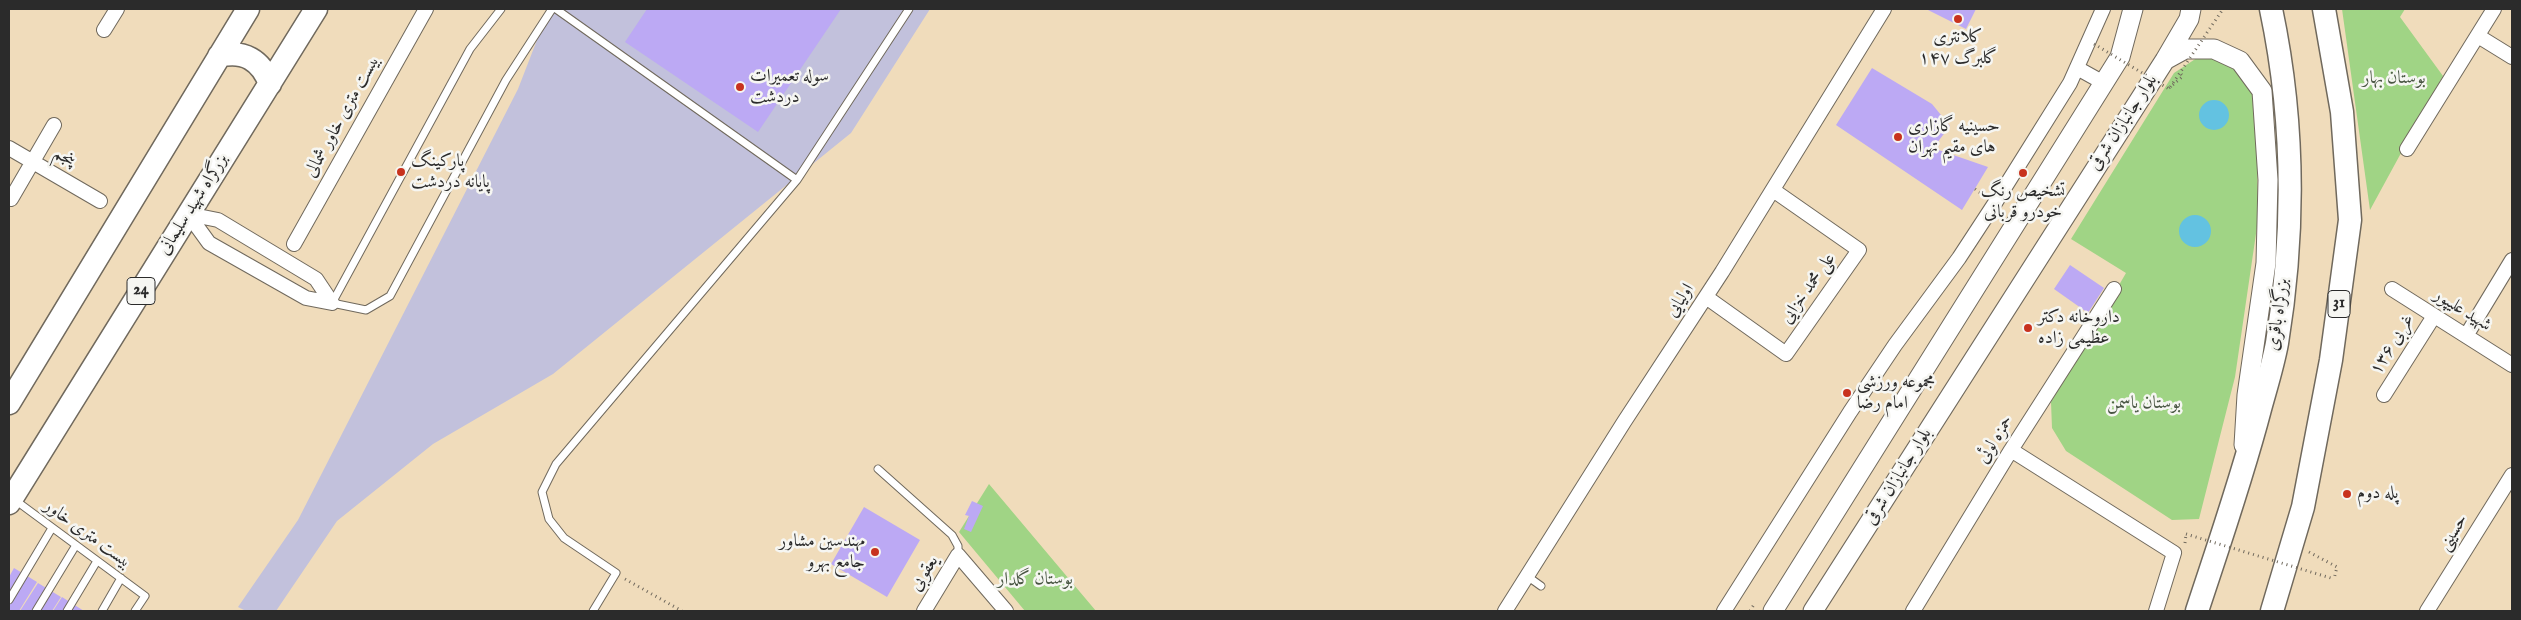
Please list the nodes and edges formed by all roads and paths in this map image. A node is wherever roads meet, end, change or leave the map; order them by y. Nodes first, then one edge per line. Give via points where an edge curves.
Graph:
1 (117, 9) edge
2 (248, 9) edge
3 (316, 9) edge
4 (426, 9) edge
5 (502, 9) edge
6 (552, 9) edge
7 (556, 9) edge
8 (909, 9) edge
9 (1884, 9) edge
10 (2103, 9) edge
11 (2133, 9) edge
12 (2141, 9) edge
13 (2191, 9) edge
14 (2222, 9) edge
15 (2271, 9) edge
16 (2324, 9) edge
17 (2494, 9) edge
18 (104, 30) dead end
19 (2127, 34) junction
20 (2478, 36) junction
21 (2094, 44) dead end
22 (219, 56) junction
23 (2512, 57) edge
24 (2165, 60) junction
25 (2077, 68) junction
26 (2183, 76) dead end
27 (2104, 83) junction
28 (270, 84) junction
29 (2169, 89) junction
30 (54, 125) dead end
31 (9, 148) edge
32 (2407, 149) dead end
33 (33, 162) junction
34 (797, 180) junction
35 (1773, 190) junction
36 (11, 199) dead end
37 (100, 201) dead end
38 (188, 214) junction
39 (294, 244) dead end
40 (2512, 260) edge
41 (2114, 289) dead end
42 (2392, 289) dead end
43 (1706, 297) junction
44 (332, 303) junction
45 (2434, 316) junction
46 (2466, 336) junction
47 (2512, 365) edge
48 (2384, 394) dead end
49 (9, 403) edge
50 (2011, 450) junction
51 (878, 469) dead end
52 (2512, 475) edge
53 (2242, 476) junction
54 (10, 500) edge
55 (52, 528) junction
56 (2293, 543) junction
57 (76, 545) junction
58 (2184, 546) dead end
59 (958, 556) junction
60 (97, 561) junction
61 (2210, 571) junction
62 (616, 573) junction
63 (1527, 576) junction
64 (121, 578) junction
65 (1541, 586) dead end
66 (1759, 598) dead end
67 (9, 600) edge
68 (2276, 606) edge
69 (36, 611) edge
70 (67, 611) edge
71 (102, 611) edge
72 (135, 611) edge
73 (593, 611) edge
74 (682, 611) edge
75 (924, 611) edge
76 (1006, 611) edge
77 (1505, 611) edge
78 (1724, 611) edge
79 (1750, 611) edge
80 (1773, 611) edge
81 (1814, 611) edge
82 (1913, 611) edge
83 (2156, 611) edge
84 (2188, 611) edge
85 (2197, 611) edge
86 (2427, 611) edge

1 - 18 street
2 - 22 highway
3 - 28 highway, بزرگراه شهید سلیمانی / 24
4 - 39 street, بیست متری خاور شمالی
5 - 44 lane via 470,48
6 - 44 lane via 506,80 390,296 366,310
7 - 34 lane
8 - 34 lane
9 - 35 street, اولیایی
10 - 25 street
11 - 19 main road, بلوار جانبازان شرقی
12 - 19 main road
13 - 24 main road via 2189,19
14 - 29 path, bridge
15 - 53 highway, بزرگراه باقری via 2287,103 2290,175 2288,250 2277,344
16 - 56 highway, 31 via 2342,112 2350,220 2331,360
17 - 20 street
19 - 27 main road, بلوار جانبازان شرقی via 2120,57
20 - 23 street
20 - 32 street
21 - 29 path, bridge
22 - 28 highway via 232,53 257,61
22 - 49 highway
24 - 53 main road, بلوار جانبازان شرقی via 2184,49 2214,49 2240,61 2262,92 2268,180 2266,263 2247,395
24 - 81 main road, بلوار جانبازان شرقی
25 - 27 street
25 - 78 street via 1964,250 1855,404
26 - 29 path
27 - 80 main road, بلوار جانبازان شرقی
28 - 38 highway, بزرگراه شهید سلیمانی / 24
30 - 33 street
31 - 33 street, پنجم
33 - 36 street
33 - 37 street, پنجم
34 - 62 lane via 556,464 542,492 549,519 564,538
35 - 43 street, اولیایی
35 - 43 street, علی محمد خزایی via 1859,250 1786,354
38 - 44 street via 218,220 308,274
38 - 44 street via 209,243 306,298
38 - 54 highway, بزرگراه شهید سلیمانی / 24
40 - 46 street
41 - 50 street, حمزه لوئی
42 - 45 street, شهید علیپور
43 - 63 street, اولیایی
45 - 46 street, شهید علیپور
45 - 48 street, ۱۳۶ غربی
46 - 47 street, شهید علیپور
50 - 82 street, حمزه لوئی
50 - 83 street via 2174,553
51 - 59 lane via 952,535 958,546
52 - 86 street, حسینی
53 - 61 highway, بزرگراه باقری
54 - 55 lane, بیست متری خاور
55 - 57 lane, بیست متری خاور
55 - 67 lane
56 - 58 path, bridge via 2337,567 2334,579 2186,534
56 - 68 highway, 31
57 - 60 lane, بیست متری خاور
57 - 69 lane
59 - 75 street, یعقوبی
59 - 76 street
60 - 64 lane, بیست متری خاور
60 - 70 lane
61 - 84 highway
61 - 85 highway, بزرگراه باقری
62 - 73 lane
62 - 74 path
63 - 65 lane
63 - 77 street, اولیایی
64 - 71 lane
64 - 72 lane, بیست متری خاور via 145,596
66 - 79 path

